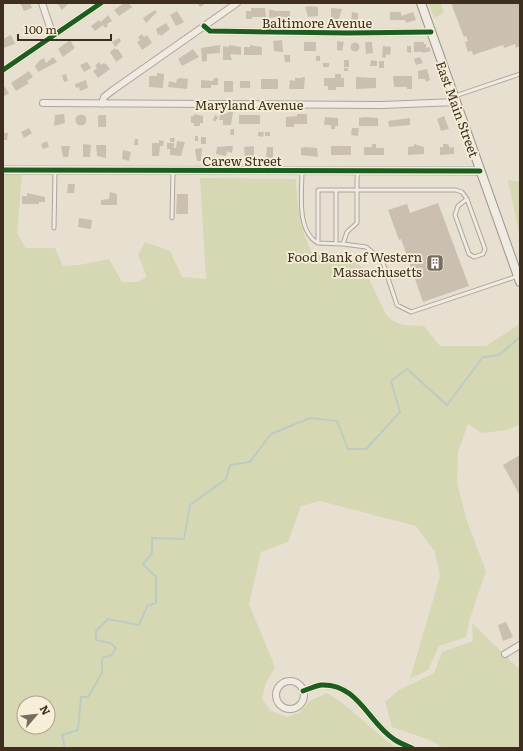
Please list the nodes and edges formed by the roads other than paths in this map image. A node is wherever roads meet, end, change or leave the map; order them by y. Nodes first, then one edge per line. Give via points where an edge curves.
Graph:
1 (42, 3) edge
2 (100, 3) edge
3 (237, 3) edge
4 (421, 3) edge
5 (204, 26) junction
6 (431, 32) junction
7 (53, 36) junction
8 (3, 70) edge
9 (520, 74) edge
10 (455, 100) junction
11 (43, 103) dead end
12 (102, 104) junction
13 (3, 170) edge
14 (55, 171) junction
15 (173, 171) junction
16 (302, 171) junction
17 (358, 171) junction
18 (480, 171) junction
19 (336, 190) junction
20 (466, 199) junction
21 (172, 218) dead end
22 (54, 228) dead end
23 (318, 243) junction
24 (336, 243) junction
25 (343, 244) junction
26 (519, 279) edge
27 (520, 645) edge
28 (505, 654) dead end
29 (303, 691) junction
30 (412, 748) edge

1 - 7 street
2 - 7 street
3 - 5 street
4 - 6 main road, East Main Street
5 - 6 street, Baltimore Avenue via 210,31 270,33
5 - 12 street via 113,90 104,97
6 - 10 main road, East Main Street
7 - 8 street
9 - 10 lane
10 - 12 street, Maryland Avenue via 382,105
10 - 18 main road, East Main Street
11 - 12 street, Maryland Avenue
13 - 14 street, Carew Street
14 - 15 street, Carew Street
14 - 22 lane
15 - 16 street, Carew Street
15 - 21 lane
16 - 17 street, Carew Street
16 - 23 lane via 302,213 312,240
17 - 18 street, Carew Street
17 - 25 lane via 357,223 347,232
18 - 26 main road, East Main Street
19 - 20 lane via 456,190 462,192
19 - 23 lane via 318,190
19 - 24 lane
20 - 20 lane via 485,249 483,254 469,254 455,215 458,206
23 - 24 lane
24 - 25 lane
25 - 26 lane via 366,247 382,260 397,305 411,312
27 - 28 street
29 - 29 street via 297,683 284,683 277,689 276,699 281,706 294,709 301,704
29 - 30 street via 320,685 342,689 355,697 395,740

